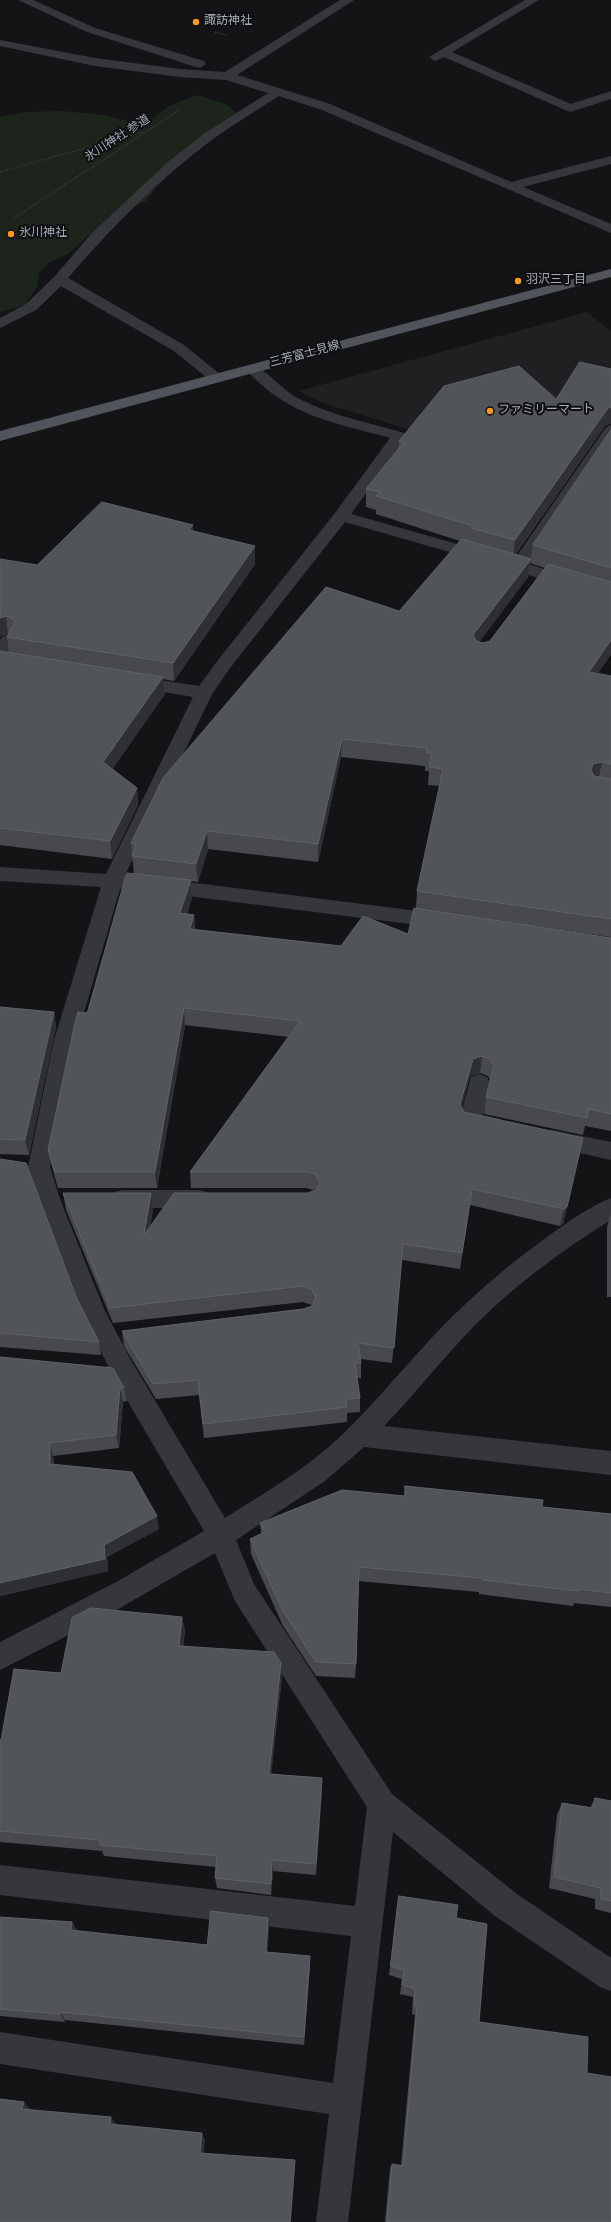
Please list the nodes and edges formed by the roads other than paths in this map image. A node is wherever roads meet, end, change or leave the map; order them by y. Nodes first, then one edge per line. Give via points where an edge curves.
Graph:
1 (24, 0) edge
2 (51, 0) edge
3 (348, 0) edge
4 (533, 0) edge
5 (37, 7) junction
6 (0, 43) edge
7 (230, 77) junction
8 (279, 91) junction
9 (611, 95) edge
10 (611, 160) edge
11 (510, 186) junction
12 (611, 229) edge
13 (611, 273) edge
14 (60, 279) junction
15 (0, 324) edge
16 (253, 369) junction
17 (216, 378) junction
18 (611, 430) edge
19 (0, 436) edge
20 (341, 516) junction
21 (518, 566) junction
22 (611, 595) edge
23 (118, 679) edge
24 (204, 693) junction
25 (0, 874) edge
26 (113, 880) junction
27 (461, 924) edge
28 (479, 1083) dead end
29 (611, 1152) edge
30 (103, 1199) edge
31 (221, 1199) edge
32 (611, 1208) edge
33 (360, 1435) junction
34 (611, 1463) edge
35 (222, 1535) junction
36 (0, 1656) edge
37 (382, 1804) junction
38 (0, 1880) edge
39 (369, 1922) junction
40 (611, 1976) edge
41 (0, 2048) edge
42 (346, 2101) junction
43 (332, 2222) edge

1 - 5 street
2 - 5 street
3 - 7 street
4 - 9 street via 439,54 570,108
5 - 7 street via 91,30 208,67
6 - 7 street via 96,62
7 - 8 street
8 - 11 street via 326,107
8 - 14 street via 209,136 174,164 97,236
10 - 11 street
11 - 12 street
13 - 16 main road, 三芳富士見線
14 - 15 street via 31,307
14 - 17 street via 179,348
16 - 17 main road, 三芳富士見線
16 - 20 street via 274,390 287,398 316,411 399,436
17 - 19 main road, 三芳富士見線
18 - 21 street
20 - 21 street
20 - 24 street
21 - 22 street via 536,580
23 - 24 street
24 - 26 street
25 - 26 street
26 - 27 street
26 - 35 street via 28,1166 60,1199 93,1312 117,1335 112,1369
28 - 29 street via 470,1121
30 - 31 street
32 - 33 street via 576,1228 505,1282 451,1335
33 - 34 street
33 - 35 street via 294,1488
35 - 36 street via 66,1624
35 - 37 street via 244,1592
37 - 39 street
37 - 40 street via 506,1905
38 - 39 street
39 - 42 street
41 - 42 street
42 - 43 street

